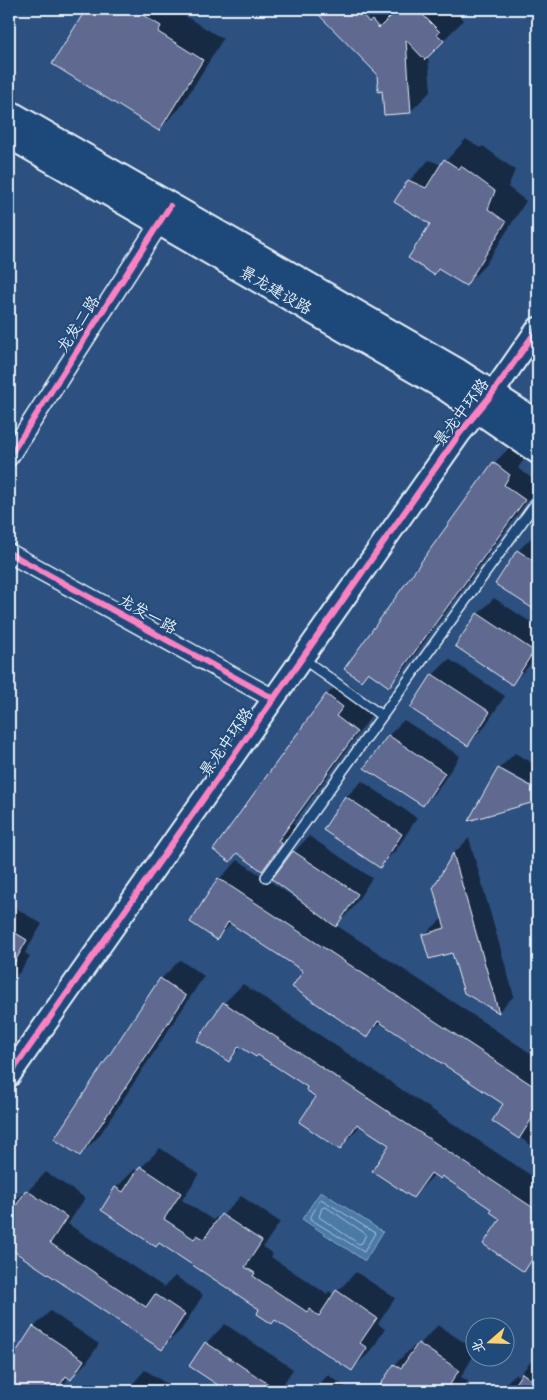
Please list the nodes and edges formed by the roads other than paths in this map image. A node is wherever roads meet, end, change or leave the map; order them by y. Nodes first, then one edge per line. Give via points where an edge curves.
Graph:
1 (9, 113) edge
2 (9, 135) edge
3 (165, 214) junction
4 (538, 328) edge
5 (485, 403) junction
6 (538, 424) edge
7 (538, 451) edge
8 (9, 457) edge
9 (538, 500) edge
10 (9, 552) edge
11 (302, 658) junction
12 (274, 699) junction
13 (382, 716) junction
14 (266, 877) dead end
15 (9, 1076) edge

1 - 3 main road, 景龙建设路
2 - 3 main road, 景龙建设路
3 - 5 main road, 景龙建设路 via 455,370
3 - 8 street, 龙发二路
4 - 5 street, 景龙中环路
5 - 6 main road, 景龙建设路
5 - 7 main road, 景龙建设路
5 - 11 street, 景龙中环路
9 - 13 lane
10 - 12 street, 龙发一路
11 - 12 street, 景龙中环路
11 - 13 lane
12 - 15 street, 景龙中环路
13 - 14 lane

